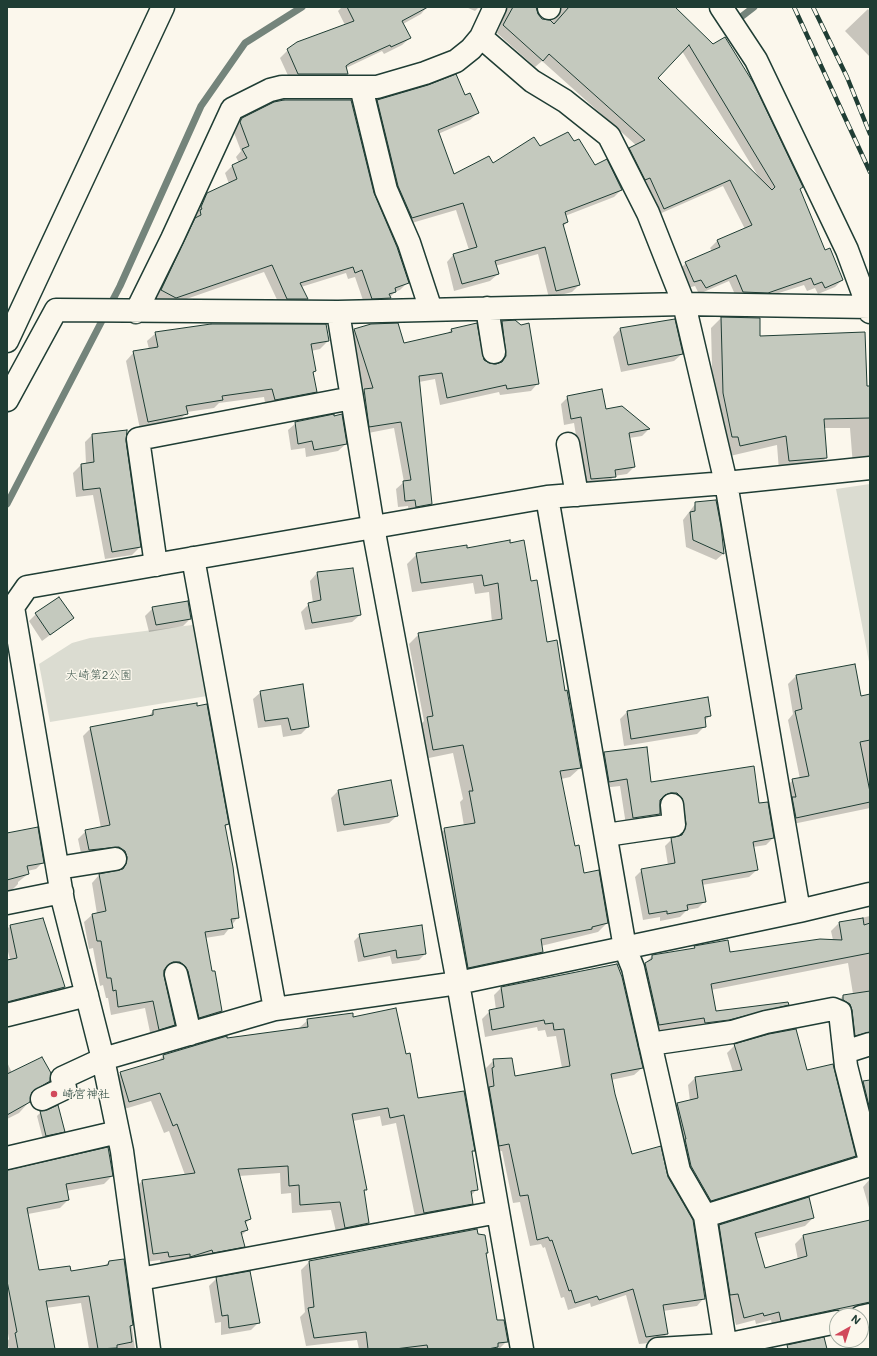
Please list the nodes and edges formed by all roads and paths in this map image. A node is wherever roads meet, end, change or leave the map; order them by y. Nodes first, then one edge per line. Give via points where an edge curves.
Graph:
1 (163, 7) edge
2 (495, 7) edge
3 (721, 7) edge
4 (481, 38) junction
5 (361, 87) junction
6 (684, 304) junction
7 (487, 308) junction
8 (870, 309) edge
9 (431, 310) junction
10 (136, 312) junction
11 (338, 312) junction
12 (7, 341) edge
13 (494, 352) dead end
14 (352, 398) junction
15 (7, 400) edge
16 (568, 444) dead end
17 (870, 468) edge
18 (726, 483) junction
19 (577, 495) junction
20 (547, 497) junction
21 (373, 527) junction
22 (193, 558) junction
23 (156, 565) junction
24 (672, 805) dead end
25 (606, 835) junction
26 (115, 859) dead end
27 (58, 868) junction
28 (62, 892) junction
29 (870, 894) edge
30 (7, 903) edge
31 (799, 911) junction
32 (625, 948) junction
33 (176, 974) dead end
34 (458, 983) junction
35 (87, 995) junction
36 (275, 1009) junction
37 (7, 1015) edge
38 (190, 1034) junction
39 (650, 1044) junction
40 (870, 1044) edge
41 (845, 1052) junction
42 (103, 1059) junction
43 (42, 1099) dead end
44 (118, 1132) junction
45 (7, 1158) edge
46 (870, 1161) edge
47 (870, 1165) edge
48 (498, 1212) junction
49 (705, 1216) junction
50 (140, 1279) junction
51 (829, 1324) edge
52 (725, 1347) edge
53 (149, 1349) edge
54 (522, 1349) edge
55 (658, 1349) edge

1 - 12 street
2 - 4 street
3 - 8 street via 756,60 847,250
4 - 5 street via 456,60 425,73 377,87
4 - 6 street via 532,80 565,101 609,136 648,213
5 - 9 street via 386,190 409,243
5 - 10 street via 282,87 270,90 232,109
6 - 7 street
6 - 8 street
6 - 18 street
7 - 9 street
7 - 13 street
9 - 11 street
10 - 11 street
10 - 15 street via 56,310
11 - 14 street
14 - 21 street
14 - 23 street via 138,439
16 - 19 street
17 - 18 street
18 - 19 street
18 - 31 street
19 - 20 street
20 - 21 street
20 - 25 street
21 - 22 street
21 - 34 street
22 - 23 street
22 - 36 street
23 - 27 street via 27,587 13,607
24 - 25 street via 674,825
25 - 32 street
26 - 27 street
27 - 28 street
28 - 30 street
28 - 35 street
29 - 31 street
31 - 32 street
32 - 34 street
32 - 39 street via 633,968
33 - 38 street
34 - 36 street
34 - 48 street
35 - 37 street
35 - 42 street
36 - 38 street
38 - 42 street
39 - 41 street via 732,1032 766,1022 833,1009 840,1012
39 - 49 street via 679,1171
40 - 41 street
41 - 46 street via 846,1066
42 - 43 street via 62,1078 65,1088
42 - 44 street
44 - 45 street
44 - 50 street
47 - 49 street
48 - 50 street
48 - 54 street
49 - 52 street
50 - 53 street
51 - 52 street
52 - 55 street

